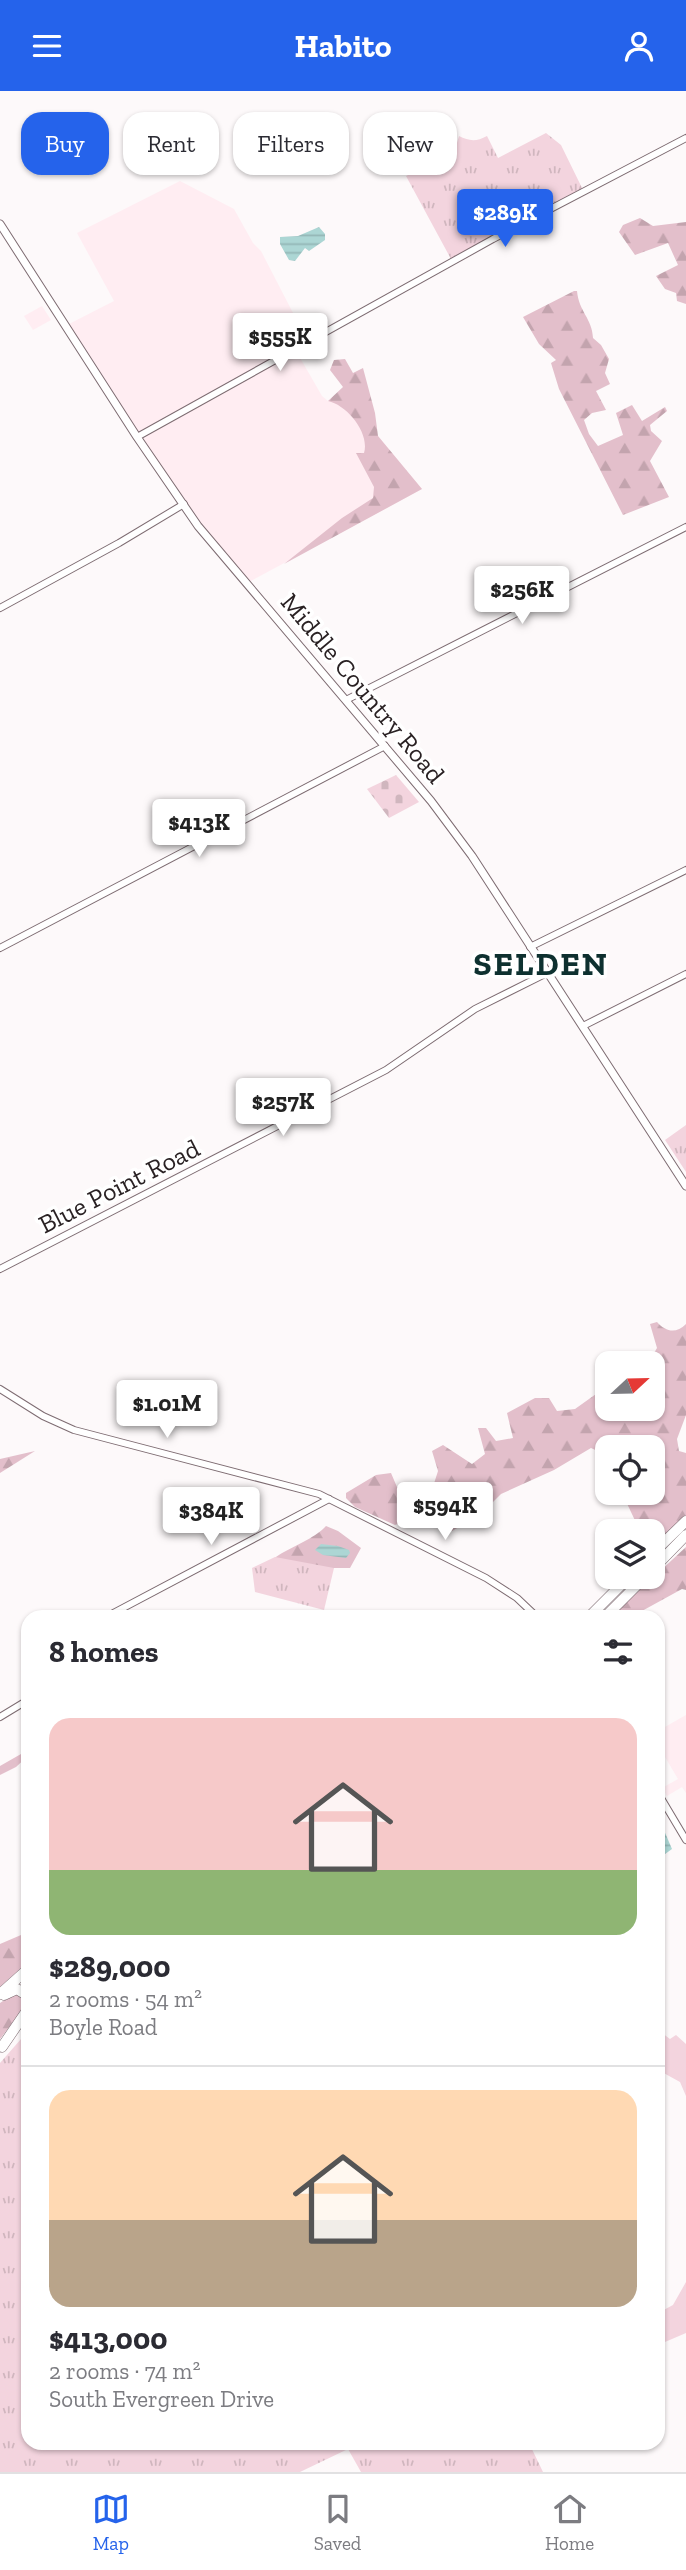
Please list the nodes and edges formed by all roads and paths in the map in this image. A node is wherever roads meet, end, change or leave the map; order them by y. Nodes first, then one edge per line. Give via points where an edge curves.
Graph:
1 (686, 138) edge
2 (0, 224) edge
3 (138, 437) junction
4 (184, 504) junction
5 (686, 527) edge
6 (0, 608) edge
7 (346, 700) junction
8 (385, 746) junction
9 (686, 870) edge
10 (530, 947) junction
11 (0, 948) edge
12 (547, 973) junction
13 (686, 974) edge
14 (583, 1026) junction
15 (686, 1186) edge
16 (0, 1269) edge
17 (0, 1389) edge
18 (329, 1499) junction
19 (686, 1521) edge
20 (686, 1535) edge
21 (665, 1541) edge
22 (665, 1557) edge
23 (617, 1589) edge
24 (633, 1589) edge
25 (119, 1610) edge
26 (530, 1610) edge
27 (596, 1610) edge
28 (612, 1610) edge
29 (21, 1704) edge
30 (0, 1717) edge
31 (665, 1805) edge
32 (686, 1840) edge
33 (21, 1976) edge
34 (21, 1992) edge
35 (0, 1996) edge
36 (21, 2021) edge
37 (1, 2048) edge

1 - 3 street via 493,239
2 - 3 main road, Middle Country Road
3 - 4 main road, Middle Country Road
4 - 6 street
4 - 7 main road, Middle Country Road
5 - 7 street
7 - 8 main road, Middle Country Road
8 - 10 main road, Middle Country Road via 472,856
8 - 11 street
9 - 10 street
10 - 12 main road, Middle Country Road
12 - 14 main road, Middle Country Road
12 - 16 street, Blue Point Road via 475,1009 386,1070
13 - 14 street
14 - 15 main road, Middle Country Road
17 - 18 street via 74,1430 288,1484
18 - 25 street
18 - 26 street via 486,1578
19 - 21 highway
20 - 22 highway
23 - 27 highway
24 - 28 highway
29 - 30 street
31 - 32 street
33 - 35 highway
34 - 35 highway via 16,1989
36 - 37 highway

